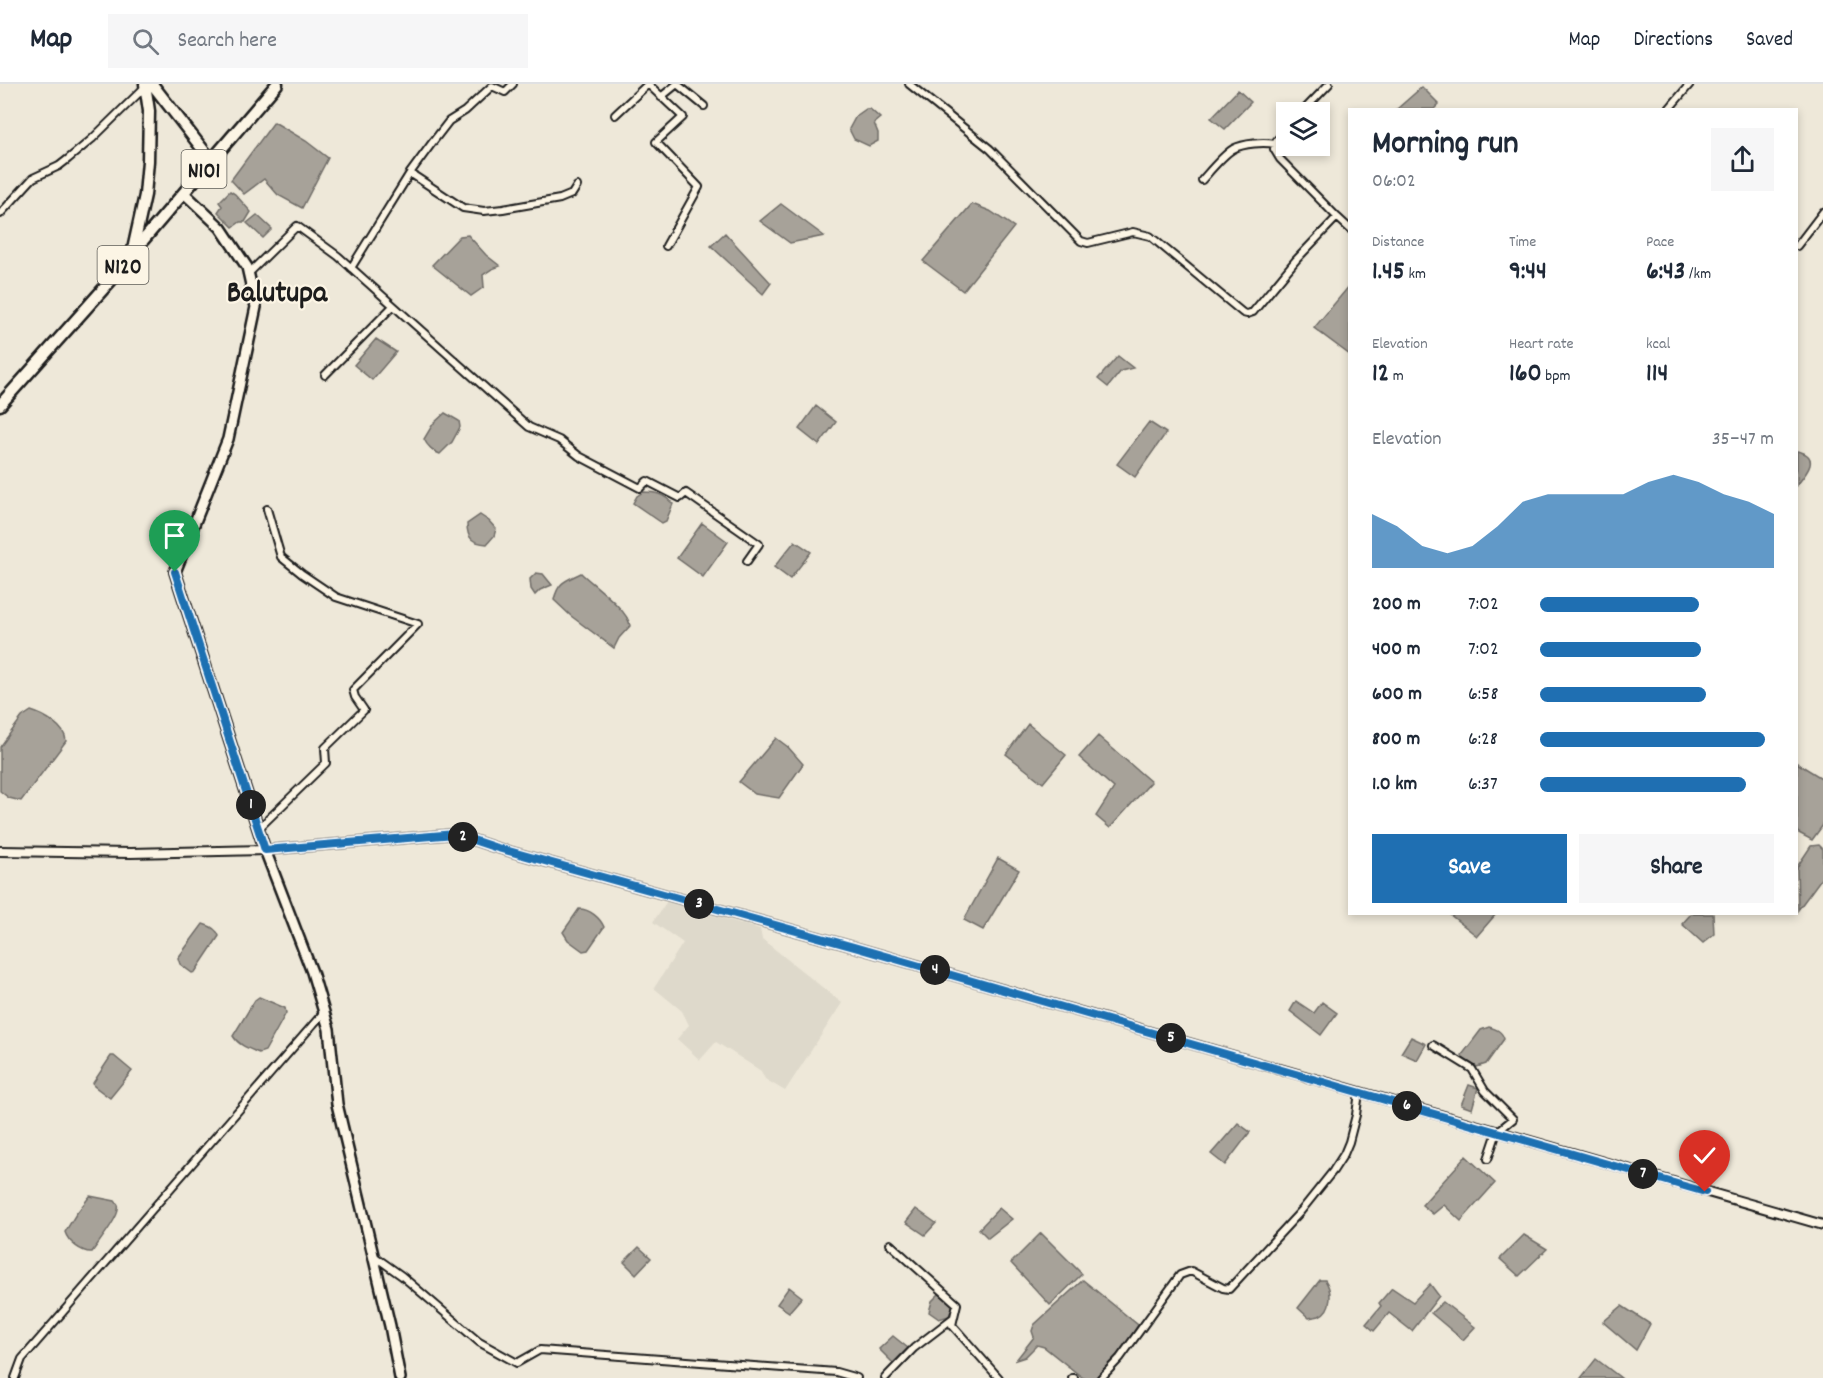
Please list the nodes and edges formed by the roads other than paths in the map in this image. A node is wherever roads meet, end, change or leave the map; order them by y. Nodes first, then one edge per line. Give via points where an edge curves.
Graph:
1 (277, 84) edge
2 (513, 84) edge
3 (909, 84) edge
4 (1329, 84) edge
5 (1690, 84) edge
6 (148, 85) edge
7 (661, 97) junction
8 (1312, 102) edge
9 (704, 106) dead end
10 (1670, 108) edge
11 (615, 115) dead end
12 (1275, 144) joint
13 (210, 160) junction
14 (410, 173) junction
15 (1202, 180) dead end
16 (577, 186) dead end
17 (184, 193) junction
18 (1823, 212) edge
19 (0, 214) edge
20 (1337, 217) junction
21 (1348, 227) edge
22 (1798, 245) edge
23 (666, 246) dead end
24 (132, 254) junction
25 (351, 268) junction
26 (248, 274) junction
27 (393, 306) junction
28 (325, 375) dead end
29 (0, 405) edge
30 (267, 509) dead end
31 (747, 561) dead end
32 (258, 829) junction
33 (265, 850) junction
34 (0, 851) edge
35 (324, 1012) junction
36 (1434, 1045) dead end
37 (1359, 1092) junction
38 (1497, 1132) junction
39 (1488, 1160) dead end
40 (1823, 1225) edge
41 (890, 1244) dead end
42 (373, 1256) junction
43 (953, 1318) junction
44 (15, 1378) edge
45 (400, 1378) edge
46 (857, 1378) edge
47 (885, 1378) edge
48 (999, 1378) edge
49 (1101, 1378) edge

1 - 13 highway, N101
2 - 14 street via 505,92 492,86 449,122
3 - 20 street via 990,149 1081,241 1088,243 1133,232 1150,236 1243,313 1253,312
4 - 8 street
5 - 10 street
6 - 13 highway, N101
6 - 19 street via 68,159 33,178
6 - 24 highway, N120 via 145,195
7 - 9 street via 677,84
7 - 11 street via 648,84
7 - 23 street via 682,117 656,142 699,187
12 - 15 street via 1233,148
12 - 20 street via 1280,159
13 - 17 highway, N101
14 - 16 street via 472,210 560,199 572,194
14 - 25 street
17 - 24 highway, N101
17 - 26 main road via 221,228
18 - 22 street
20 - 21 street
24 - 29 highway, N120
25 - 26 street via 297,226
25 - 27 street
26 - 32 main road via 256,307 228,440 175,572
27 - 28 street
27 - 31 street via 529,427 559,440 579,456 640,488 647,481 680,498 686,493 759,544
30 - 32 street via 281,557 302,574 336,597 418,624 353,690 364,710 325,748 326,763
32 - 33 main road
33 - 34 street
33 - 35 main road
33 - 37 street via 455,834
35 - 42 main road via 337,1104
35 - 44 street via 22,1359
36 - 38 street via 1472,1069 1485,1091 1513,1119
37 - 38 street
37 - 49 street via 1344,1155 1301,1211 1229,1289 1191,1272 1180,1275
38 - 39 street
38 - 40 street
41 - 43 street via 957,1304
42 - 45 main road
42 - 46 street via 479,1342 517,1363 540,1350 836,1372
43 - 47 street via 914,1348
43 - 48 street via 952,1325

